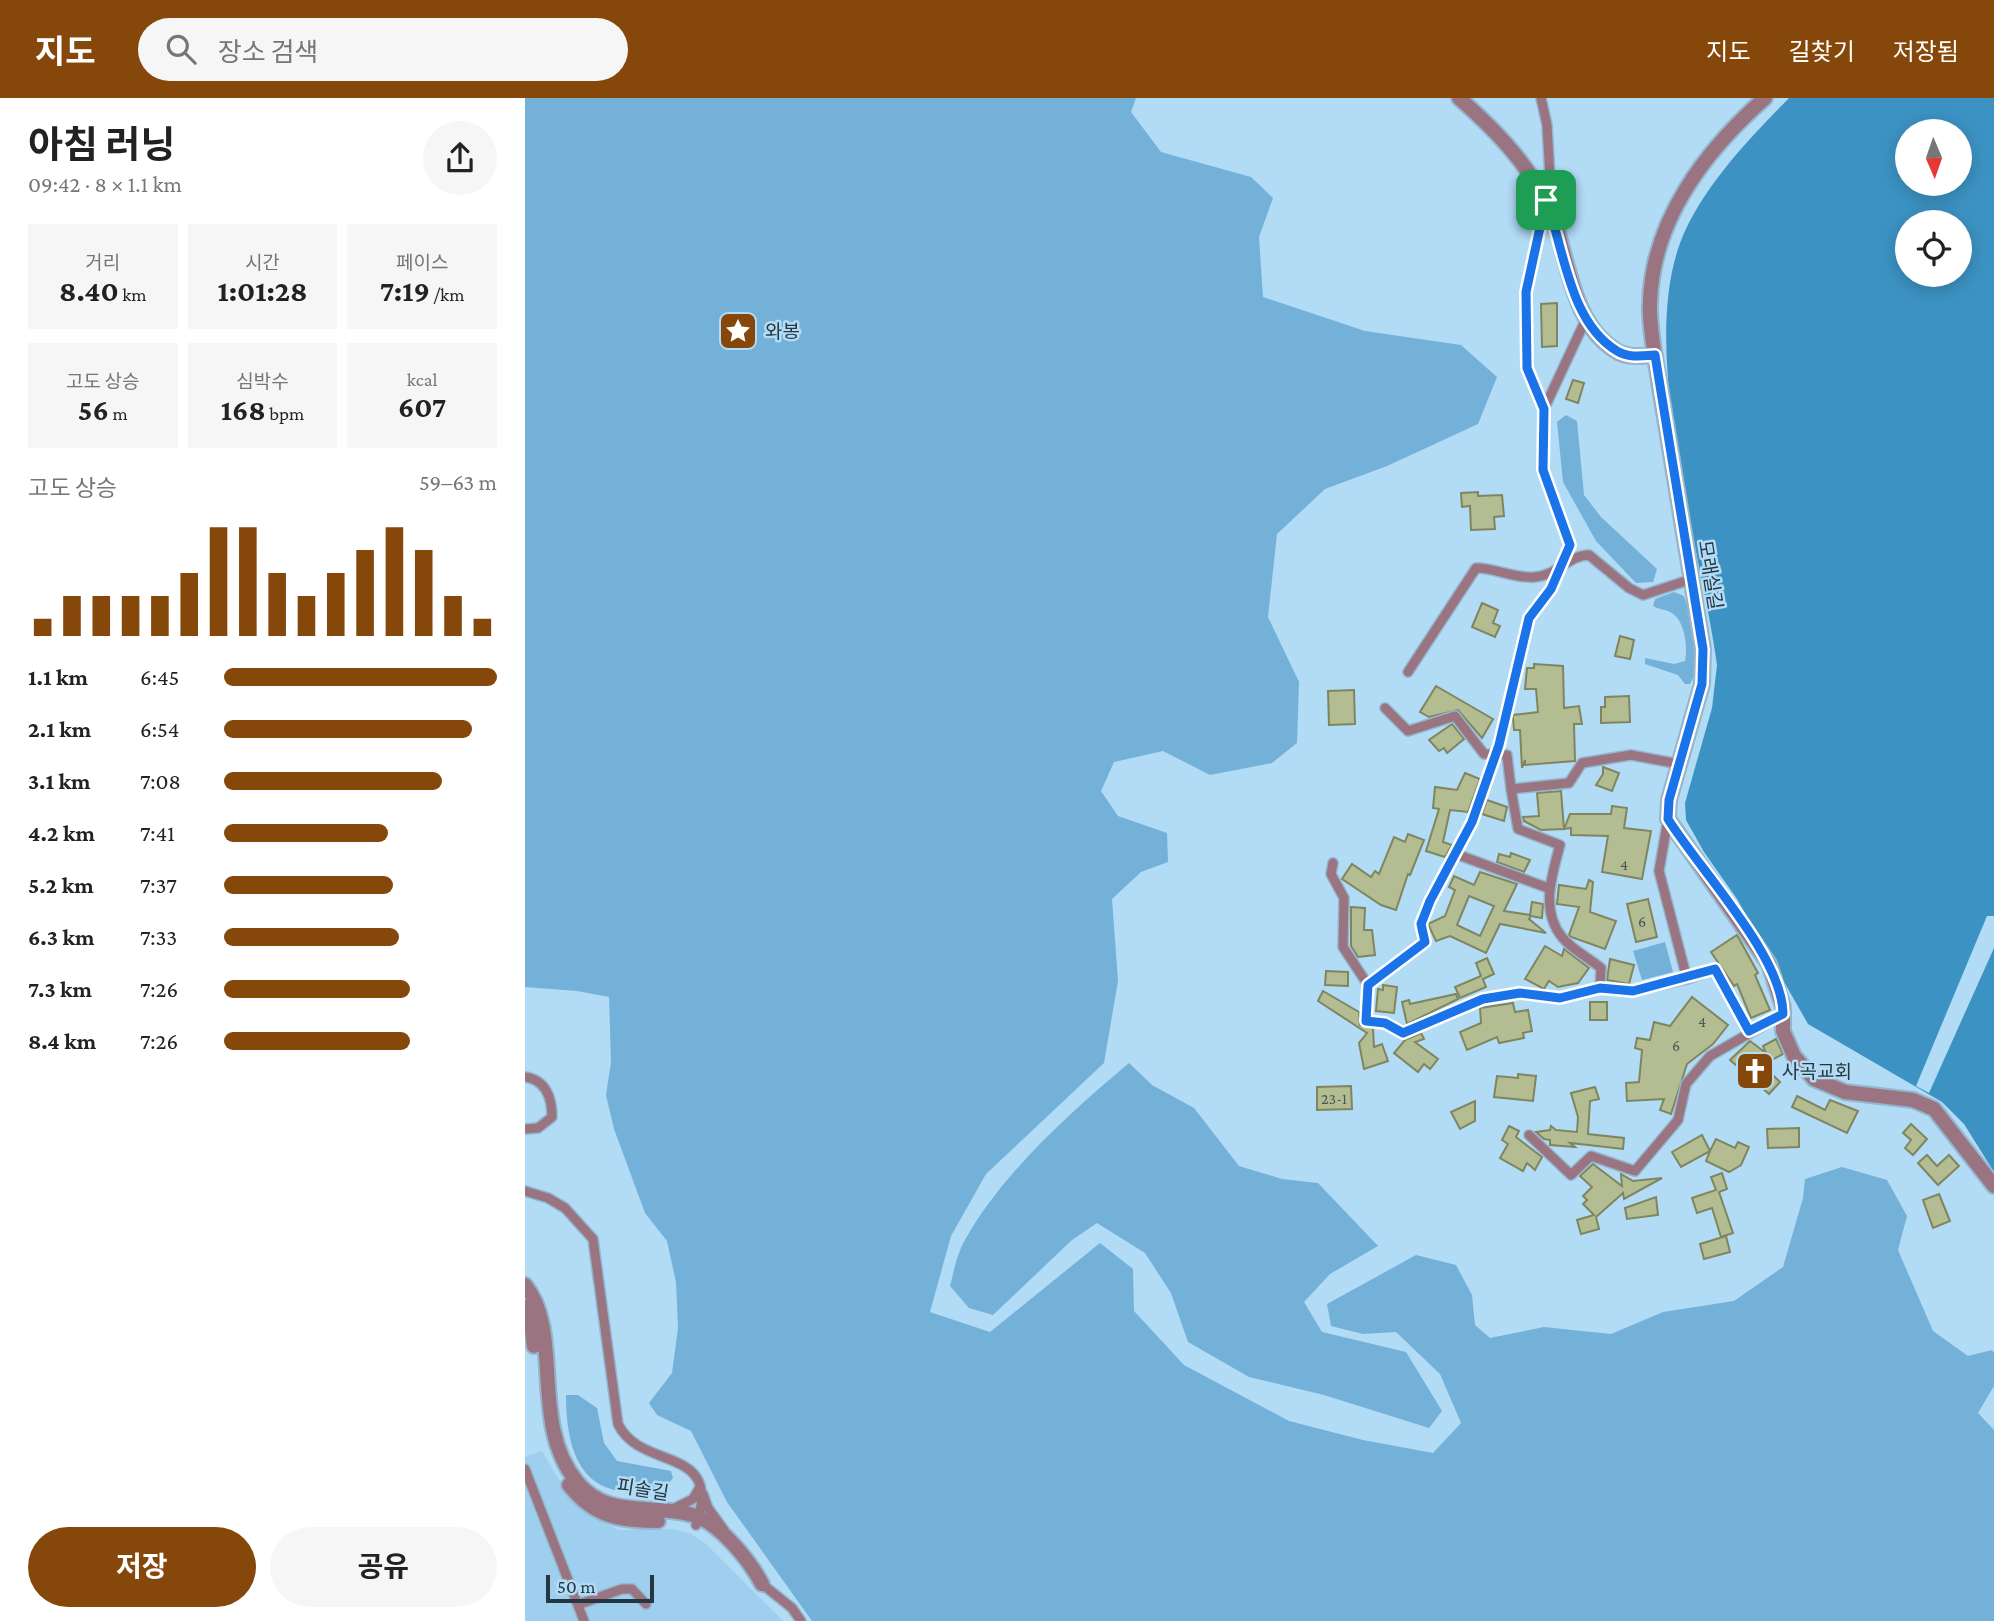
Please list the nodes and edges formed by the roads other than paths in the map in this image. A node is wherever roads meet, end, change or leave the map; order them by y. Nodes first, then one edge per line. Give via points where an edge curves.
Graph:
1 (1459, 98) edge
2 (1541, 98) edge
3 (1765, 98) edge
4 (1546, 200) junction
5 (1587, 319) junction
6 (1655, 355) junction
7 (1544, 409) junction
8 (1561, 567) junction
9 (1692, 579) junction
10 (1408, 673) dead end
11 (1385, 708) dead end
12 (1496, 754) junction
13 (1679, 764) junction
14 (1511, 789) junction
15 (1668, 819) junction
16 (1456, 854) junction
17 (1333, 863) dead end
18 (1548, 888) junction
19 (1687, 979) junction
20 (1368, 985) junction
21 (1600, 988) junction
22 (1783, 1014) junction
23 (1749, 1031) junction
24 (525, 1077) edge
25 (525, 1129) edge
26 (1529, 1135) dead end
27 (1994, 1185) edge
28 (525, 1191) edge
29 (525, 1285) edge
30 (527, 1313) edge
31 (525, 1469) edge
32 (700, 1487) junction
33 (657, 1512) junction
34 (698, 1521) junction
35 (728, 1541) junction
36 (762, 1584) junction
37 (580, 1604) junction
38 (646, 1604) dead end
39 (584, 1621) edge
40 (801, 1621) edge

1 - 4 street via 1513,152
2 - 4 lane via 1551,195
3 - 6 street, 모래실길 via 1700,164 1665,233 1651,291
4 - 5 street
4 - 7 lane via 1526,292 1527,368
5 - 6 street via 1618,352
5 - 7 lane
6 - 9 street, 모래실길
7 - 8 lane via 1543,470 1570,545
8 - 9 lane via 1576,555 1589,555 1643,594
8 - 10 lane via 1537,578 1476,568
8 - 12 lane via 1529,618
9 - 13 street, 모래실길 via 1703,649 1702,684
11 - 12 lane via 1408,731 1455,716 1484,754
12 - 14 lane via 1507,755
12 - 16 lane
13 - 14 lane via 1631,755 1582,763 1569,783
13 - 15 street, 모래실길
14 - 18 lane via 1518,829 1560,845
15 - 19 lane via 1659,871
15 - 22 street via 1769,964
16 - 18 lane
16 - 20 lane via 1421,924 1425,942
17 - 20 lane via 1331,874 1344,898 1343,947
18 - 21 lane via 1553,920 1562,937 1601,968
19 - 21 lane via 1633,991
19 - 23 lane via 1715,969
20 - 21 lane via 1366,1021 1385,1023 1403,1033 1483,999 1520,993 1560,998
22 - 23 lane
22 - 27 street via 1783,1031 1794,1056 1814,1079 1845,1091 1913,1100 1934,1109
23 - 26 lane via 1710,1056 1686,1084 1678,1120 1635,1171 1591,1156 1571,1175
24 - 25 lane via 541,1083 548,1093 552,1117 546,1124
28 - 32 lane via 565,1208 593,1239 622,1433 633,1445 688,1465
29 - 33 street, 피솔길 via 541,1316 553,1432 568,1469 579,1484 611,1506
30 - 34 street, 피솔길 via 546,1438 559,1472 574,1492 605,1516
31 - 37 lane
32 - 33 lane via 684,1505
32 - 34 lane
32 - 35 lane
33 - 34 street, 피솔길
34 - 35 street
34 - 36 street via 751,1581
35 - 36 street
36 - 40 lane
37 - 38 lane via 632,1588
37 - 39 lane

